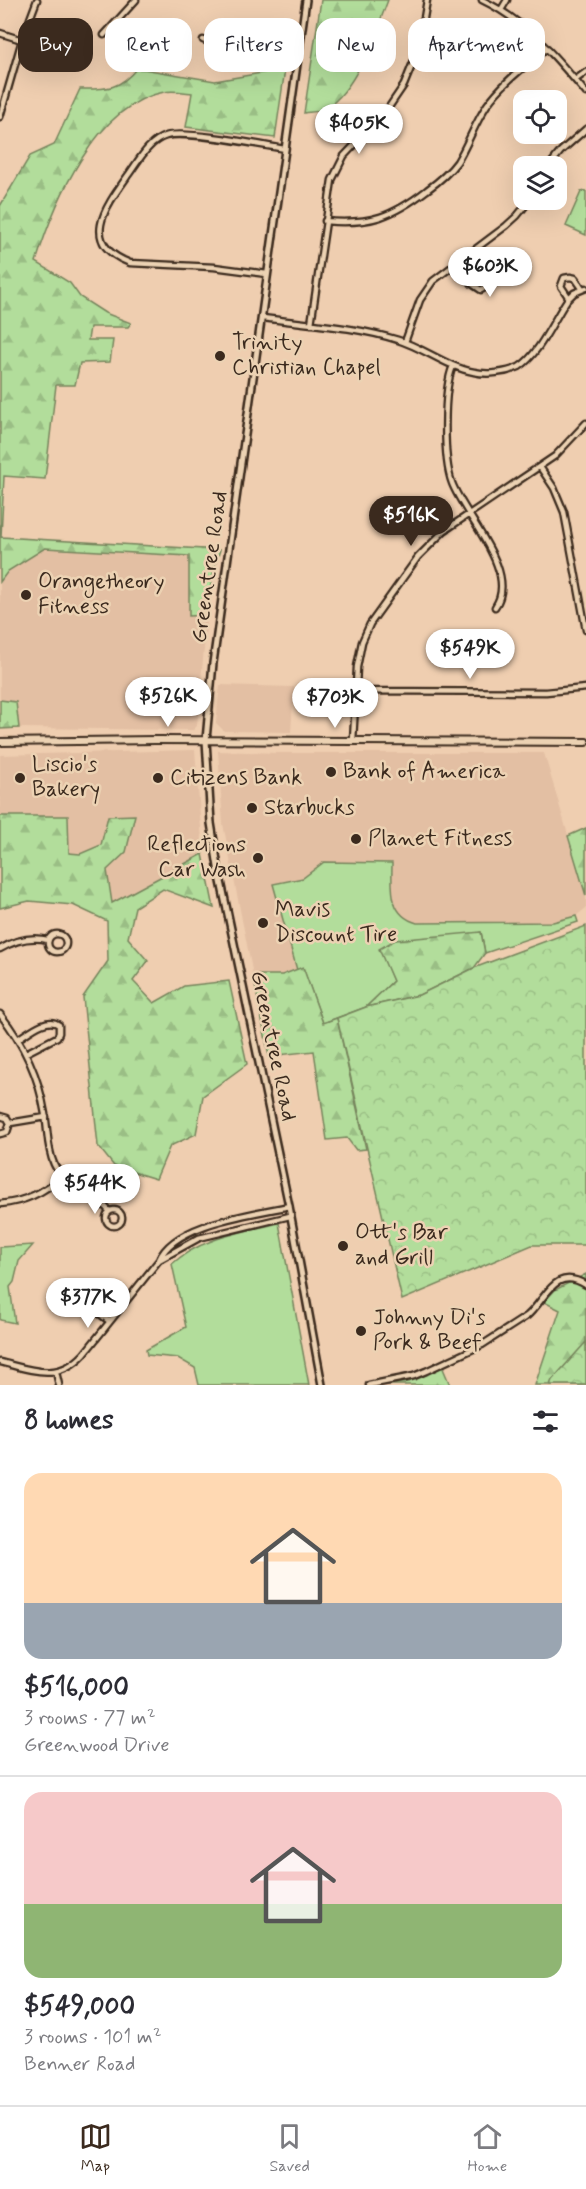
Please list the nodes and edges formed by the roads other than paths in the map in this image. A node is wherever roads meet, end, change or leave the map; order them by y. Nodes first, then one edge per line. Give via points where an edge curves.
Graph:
1 (37, 0) edge
2 (136, 0) edge
3 (306, 0) edge
4 (427, 0) edge
5 (482, 0) edge
6 (507, 0) edge
7 (501, 10) junction
8 (30, 18) edge
9 (303, 18) edge
10 (0, 33) edge
11 (104, 35) dead end
12 (18, 39) edge
13 (547, 48) junction
14 (18, 54) edge
15 (295, 72) edge
16 (586, 72) edge
17 (575, 80) junction
18 (586, 93) edge
19 (0, 117) edge
20 (586, 129) edge
21 (285, 149) junction
22 (557, 156) edge
23 (521, 210) edge
24 (326, 220) junction
25 (467, 255) junction
26 (457, 263) junction
27 (267, 274) junction
28 (584, 288) edge
29 (569, 298) junction
30 (262, 318) junction
31 (310, 324) junction
32 (405, 342) junction
33 (453, 366) junction
34 (586, 423) edge
35 (540, 467) junction
36 (469, 514) junction
37 (495, 608) dead end
38 (586, 630) edge
39 (586, 688) edge
40 (355, 691) junction
41 (206, 740) junction
42 (354, 741) junction
43 (0, 742) edge
44 (586, 742) edge
45 (48, 940) junction
46 (0, 949) edge
47 (0, 1014) edge
48 (18, 1039) junction
49 (26, 1053) junction
50 (0, 1116) edge
51 (46, 1117) junction
52 (10, 1123) junction
53 (0, 1134) edge
54 (62, 1176) junction
55 (0, 1204) edge
56 (289, 1206) junction
57 (109, 1211) dead end
58 (290, 1216) junction
59 (159, 1260) junction
60 (586, 1285) edge
61 (59, 1293) dead end
62 (109, 1321) junction
63 (0, 1362) edge
64 (56, 1372) junction
65 (59, 1385) edge
66 (322, 1385) edge
67 (369, 1385) edge

1 - 8 street
2 - 11 street
3 - 9 street, Greentree Road
4 - 24 street via 419,48 408,77 385,113 337,168
5 - 7 street
6 - 7 street
7 - 13 street
10 - 12 street
13 - 17 street
13 - 24 street via 495,94 456,162 434,185 384,217 355,222
14 - 19 street
15 - 21 street, Greentree Road
16 - 17 street
17 - 18 street
20 - 22 street
21 - 27 street, Greentree Road
21 - 27 street via 184,134 166,136 147,149 101,218 101,234 107,248 130,263
23 - 25 street
24 - 31 street
25 - 26 street
25 - 26 street via 485,280 484,289 475,288
26 - 32 street via 427,289
27 - 30 street, Greentree Road
28 - 29 street
28 - 29 street via 576,278 564,278 561,286
29 - 33 street via 536,349 518,367 479,373
30 - 31 street
30 - 41 street, Greentree Road via 213,663
31 - 32 street
32 - 33 street
33 - 36 street via 447,461 454,489
34 - 35 street
35 - 36 street
35 - 38 street via 567,520
36 - 37 street via 496,565 501,597
36 - 40 street via 421,552 370,624 358,655
39 - 40 street via 546,692
40 - 42 street
41 - 42 main road
41 - 43 main road
41 - 56 street, Greentree Road via 218,867
42 - 44 main road
45 - 45 street via 55,952 66,944 61,934
45 - 46 street via 27,938
47 - 48 street
48 - 49 street
48 - 49 street via 48,1022 59,1025 57,1037
49 - 51 street
50 - 52 street
51 - 52 street
51 - 54 street via 51,1157
52 - 53 street via 7,1132
54 - 55 street via 38,1193
54 - 57 street
56 - 58 street, Greentree Road
56 - 59 street via 197,1229 170,1245
58 - 59 street via 199,1238
58 - 66 street, Greentree Road
59 - 62 street
60 - 67 street via 565,1279 556,1282 533,1311 482,1345 414,1376
61 - 62 street via 76,1296
62 - 64 street via 79,1359
63 - 64 street
64 - 65 street

